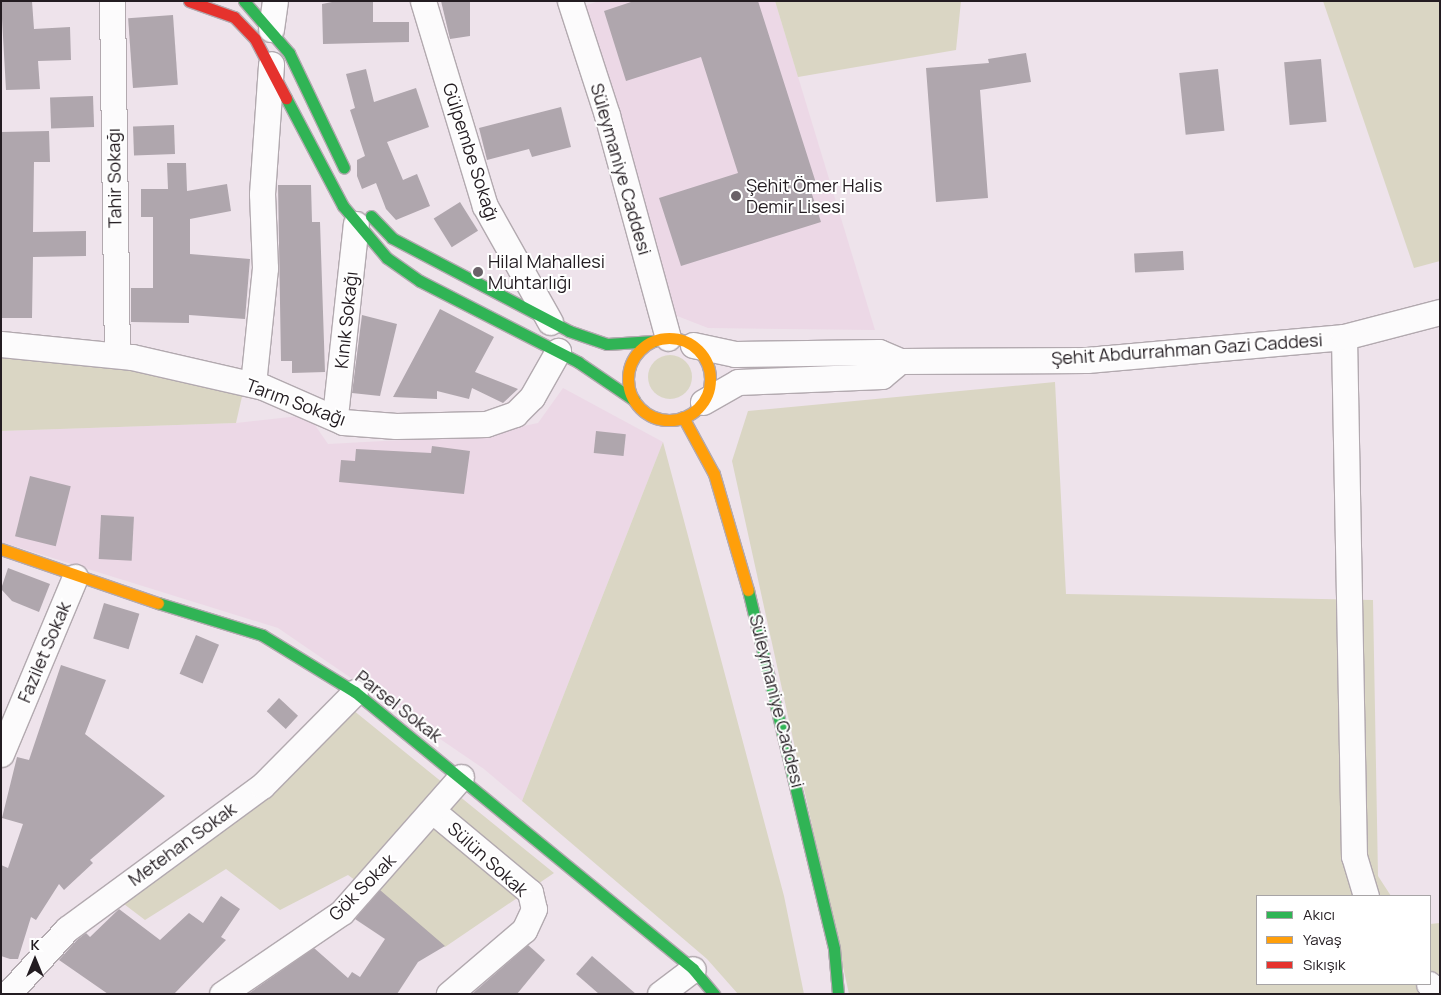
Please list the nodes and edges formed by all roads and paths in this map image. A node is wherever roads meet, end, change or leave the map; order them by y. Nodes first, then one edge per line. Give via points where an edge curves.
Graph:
1 (112, 1) edge
2 (189, 1) edge
3 (244, 1) edge
4 (275, 1) edge
5 (422, 1) edge
6 (570, 1) edge
7 (271, 29) junction
8 (271, 64) junction
9 (347, 177) dead end
10 (359, 213) junction
11 (1440, 312) edge
12 (550, 322) junction
13 (1344, 337) junction
14 (661, 339) junction
15 (1, 344) edge
16 (693, 345) junction
17 (558, 351) junction
18 (117, 355) junction
19 (900, 361) junction
20 (253, 384) junction
21 (634, 400) junction
22 (704, 402) junction
23 (336, 416) junction
24 (683, 417) junction
25 (1, 549) edge
26 (75, 577) junction
27 (355, 692) junction
28 (1, 754) edge
29 (461, 777) junction
30 (434, 812) junction
31 (1366, 895) edge
32 (693, 969) junction
33 (8, 994) edge
34 (222, 994) edge
35 (449, 994) edge
36 (660, 994) edge
37 (714, 994) edge
38 (838, 994) edge

1 - 18 street, Tahir Sokağı
2 - 8 street via 234,17
3 - 7 street
4 - 7 street
5 - 12 street, Gülpembe Sokağı via 485,206
6 - 14 street, Süleymaniye Caddesi via 607,115
7 - 8 street
7 - 9 street via 311,92
8 - 10 street
8 - 20 street via 262,194 266,268
10 - 12 street via 392,238
10 - 17 street via 388,258 420,281
10 - 23 street, Kınık Sokağı
11 - 13 street, Şehit Abdurrahman Gazi Caddesi
12 - 14 street via 607,344
13 - 19 street, Şehit Abdurrahman Gazi Caddesi via 1087,360
13 - 31 street via 1354,856
14 - 16 street
14 - 21 street via 642,348 631,366 629,387
15 - 18 street, Tarım Sokağı
16 - 19 street via 735,354 879,352
16 - 22 street via 708,365 710,377
17 - 21 street
17 - 23 street, Tarım Sokağı via 532,397 515,414 486,424 396,426 343,422
18 - 20 street, Tarım Sokağı
19 - 22 street via 882,376 738,382
20 - 23 street, Tarım Sokağı
21 - 24 street via 656,418
22 - 24 street
24 - 38 street, Süleymaniye Caddesi via 714,474 754,606 834,949
25 - 26 street, Parsel Sokak
26 - 27 street, Parsel Sokak via 262,635
26 - 28 street, Fazilet Sokak
27 - 29 street, Parsel Sokak
27 - 33 street, Metehan Sokak via 262,786 67,929
29 - 30 street, Gök Sokak
29 - 32 street, Parsel Sokak
30 - 34 street, Gök Sokak via 342,912
30 - 35 street, Sülün Sokak via 530,892 534,909 524,930
32 - 36 street
32 - 37 street, Parsel Sokak

